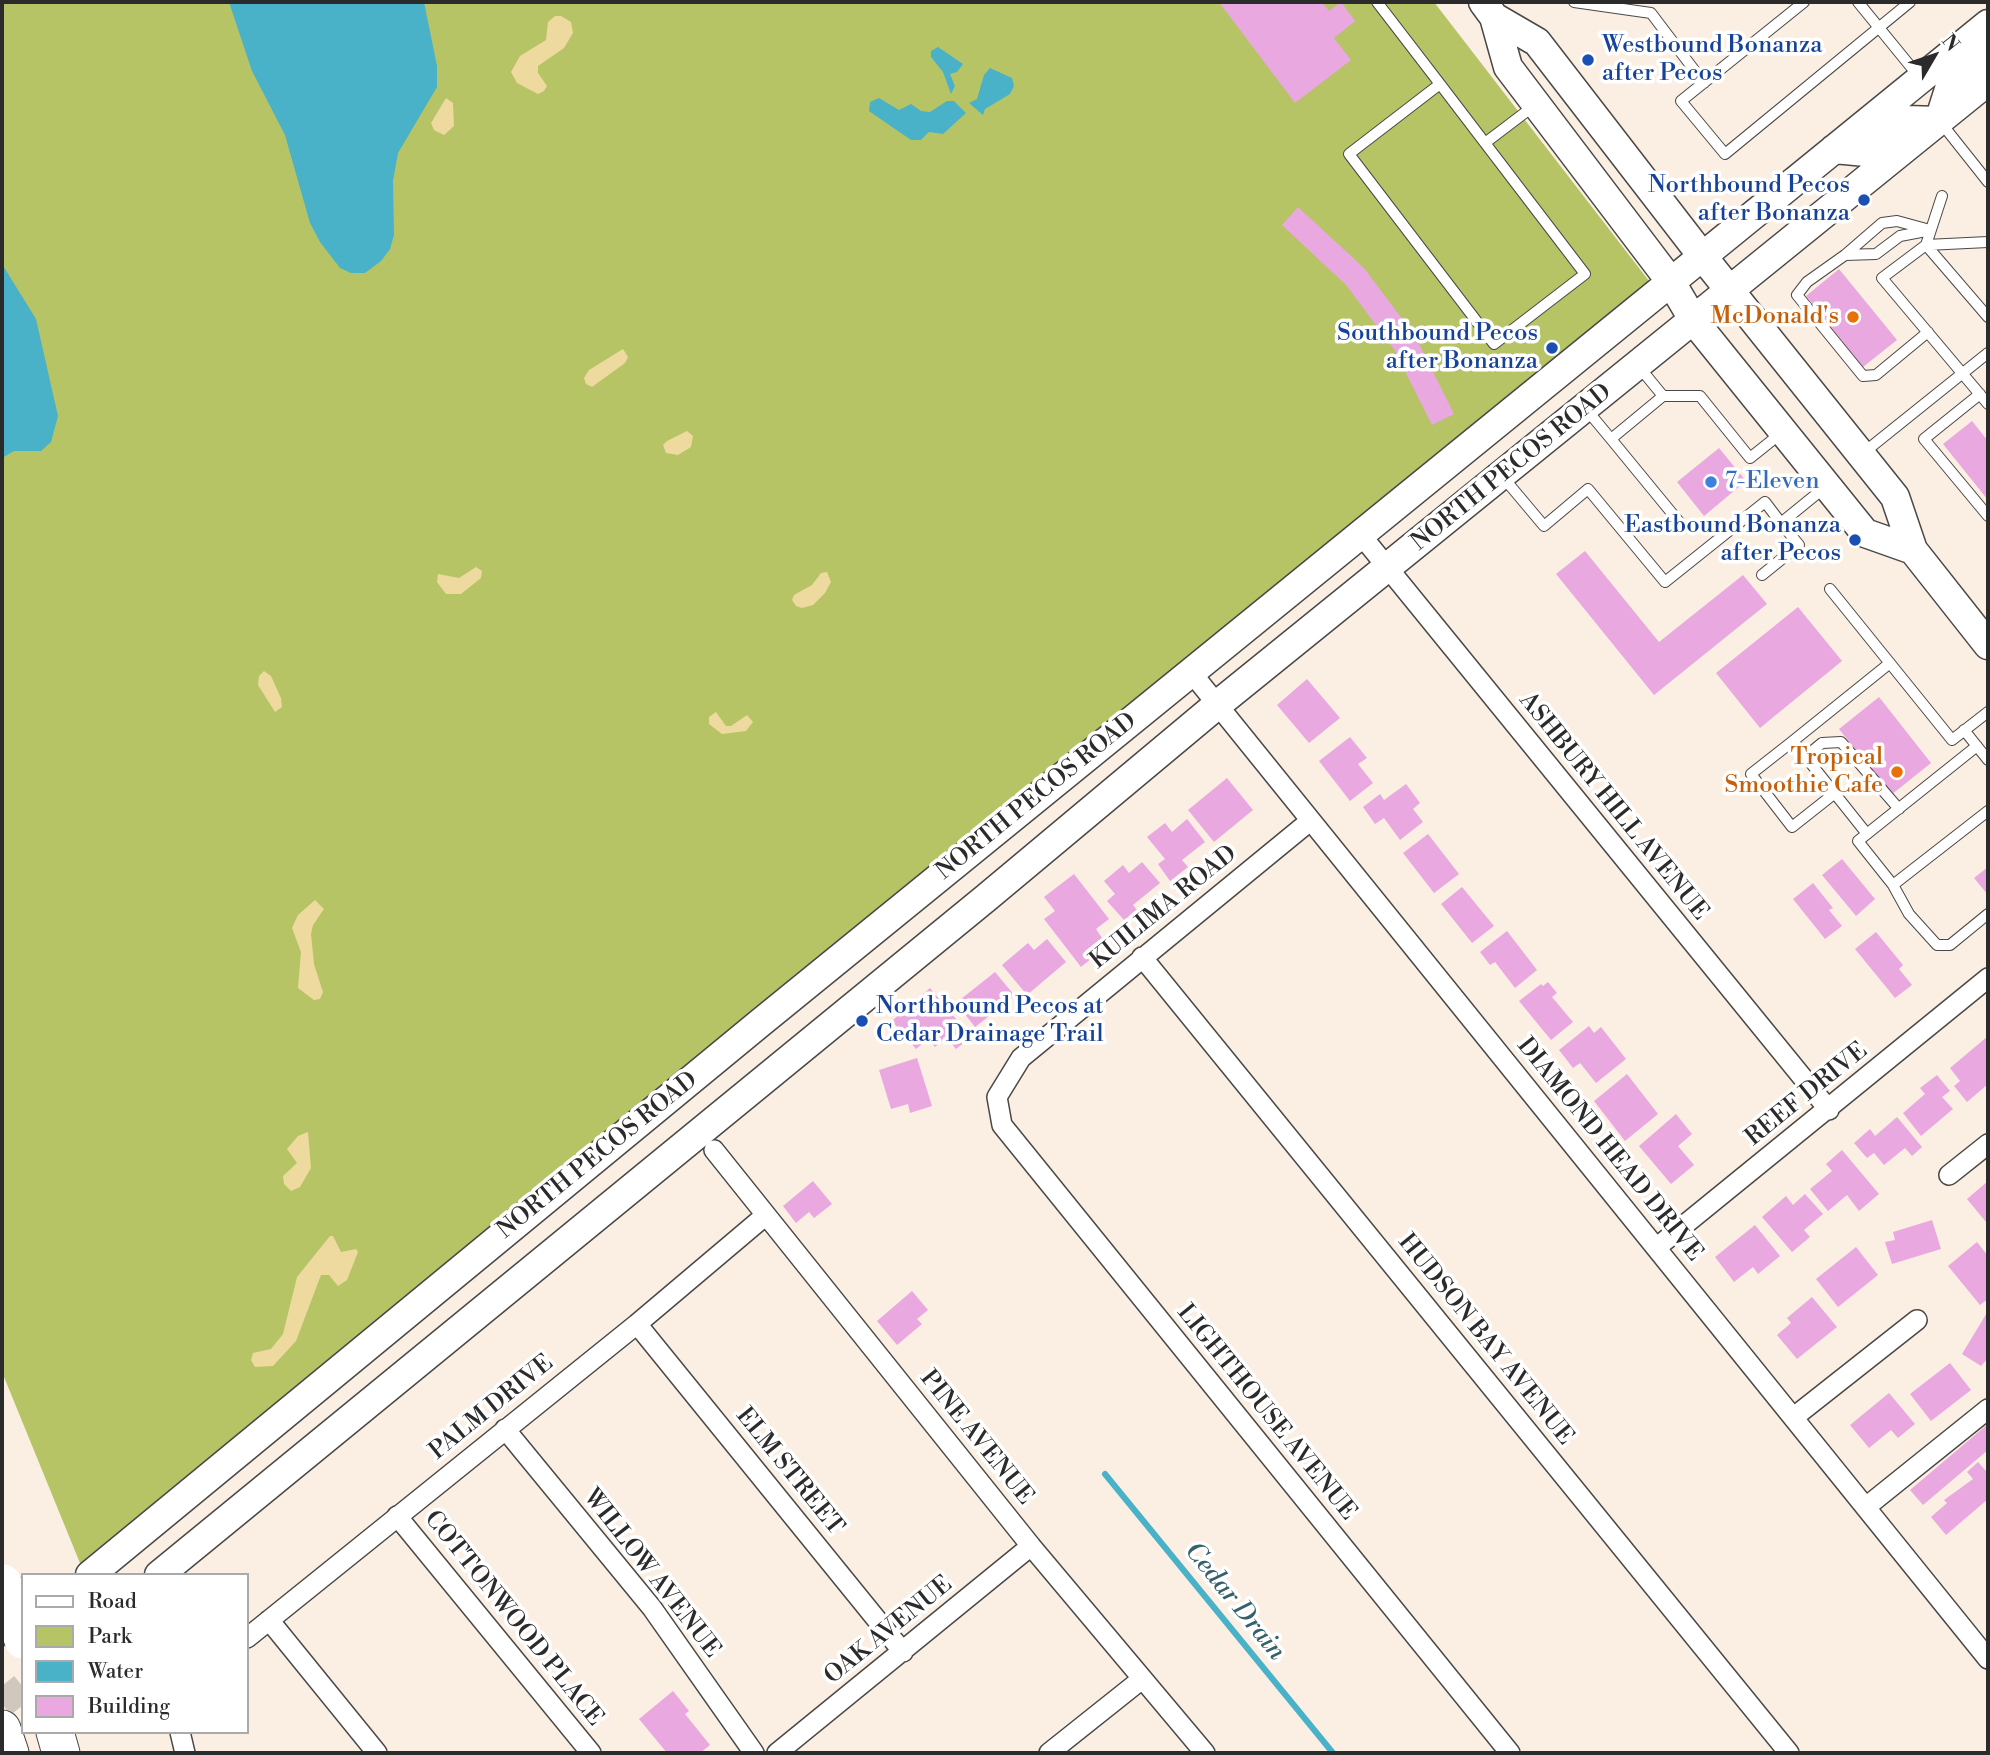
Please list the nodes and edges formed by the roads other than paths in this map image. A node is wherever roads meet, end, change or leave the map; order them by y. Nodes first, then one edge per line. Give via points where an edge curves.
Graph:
1 (1377, 2) edge
2 (1574, 2) edge
3 (1804, 2) edge
4 (1858, 2) edge
5 (1910, 2) edge
6 (1488, 9) edge
7 (1988, 24) edge
8 (1879, 27) junction
9 (1988, 51) edge
10 (1921, 79) junction
11 (1988, 81) edge
12 (1704, 83) junction
13 (1440, 84) junction
14 (1536, 104) junction
15 (1939, 121) junction
16 (1485, 143) junction
17 (1834, 149) junction
18 (1988, 182) edge
19 (1942, 195) dead end
20 (1930, 230) junction
21 (1988, 242) edge
22 (1926, 245) junction
23 (1845, 255) junction
24 (1703, 257) junction
25 (1671, 282) junction
26 (1730, 291) junction
27 (1988, 317) edge
28 (1694, 321) junction
29 (1928, 332) junction
30 (1988, 353) edge
31 (1639, 366) junction
32 (1963, 373) junction
33 (1980, 394) junction
34 (1663, 396) junction
35 (1988, 404) edge
36 (1586, 408) junction
37 (1783, 432) junction
38 (1611, 439) junction
39 (1861, 454) junction
40 (1502, 476) junction
41 (1827, 486) junction
42 (1988, 516) edge
43 (1680, 523) dead end
44 (1781, 523) junction
45 (1361, 535) junction
46 (1913, 550) junction
47 (1387, 568) junction
48 (1762, 575) dead end
49 (1830, 589) dead end
50 (1988, 645) edge
51 (1890, 663) junction
52 (1191, 673) junction
53 (1217, 705) junction
54 (1988, 712) edge
55 (1965, 730) junction
56 (1793, 741) junction
57 (1977, 746) junction
58 (1805, 757) junction
59 (1988, 760) edge
60 (1835, 793) junction
61 (1899, 809) junction
62 (1988, 811) edge
63 (1310, 821) junction
64 (1867, 834) junction
65 (1893, 885) junction
66 (1988, 915) edge
67 (1142, 957) junction
68 (1988, 978) edge
69 (997, 1097) joint
70 (1829, 1110) junction
71 (1988, 1144) edge
72 (714, 1150) dead end
73 (1949, 1175) dead end
74 (766, 1215) junction
75 (1656, 1248) junction
76 (1917, 1320) dead end
77 (637, 1324) junction
78 (1988, 1409) edge
79 (1794, 1417) junction
80 (505, 1429) junction
81 (1866, 1507) junction
82 (397, 1516) junction
83 (1031, 1546) junction
84 (92, 1573) edge
85 (161, 1573) edge
86 (2, 1582) edge
87 (269, 1620) junction
88 (21, 1634) edge
89 (248, 1637) edge
90 (903, 1652) junction
91 (1988, 1659) edge
92 (1142, 1679) junction
93 (56, 1734) edge
94 (180, 1734) edge
95 (61, 1753) edge
96 (185, 1753) edge
97 (377, 1753) edge
98 (592, 1753) edge
99 (754, 1753) edge
100 (777, 1753) edge
101 (1049, 1753) edge
102 (1205, 1753) edge
103 (1510, 1753) edge
104 (1789, 1753) edge

1 - 13 lane
2 - 12 lane via 1651,13
3 - 12 lane
4 - 8 lane
5 - 8 lane
6 - 14 main road via 1508,67
6 - 24 main road via 1537,42
7 - 10 main road, NORTH PECOS ROAD
8 - 10 lane
8 - 12 lane via 1725,154 1682,102
9 - 15 main road via 1951,83
10 - 17 main road, NORTH PECOS ROAD
11 - 15 main road, NORTH PECOS ROAD
13 - 16 lane
13 - 16 lane via 1349,154 1494,344 1586,274
14 - 16 lane
14 - 25 main road
15 - 17 main road via 1906,120 1866,152
15 - 18 lane
15 - 26 main road, NORTH PECOS ROAD
17 - 24 main road, NORTH PECOS ROAD
19 - 20 lane
20 - 22 lane
20 - 23 lane via 1903,234 1876,254
20 - 23 lane via 1889,220
21 - 22 lane
22 - 27 lane
22 - 29 lane via 1882,278
23 - 29 lane via 1807,282 1797,295 1863,376 1875,375
24 - 25 main road, NORTH PECOS ROAD
24 - 26 main road
25 - 28 main road
25 - 45 main road, NORTH PECOS ROAD
26 - 28 main road, NORTH PECOS ROAD
26 - 39 main road
28 - 31 main road, NORTH PECOS ROAD
28 - 37 main road
29 - 32 lane
30 - 32 lane
31 - 34 lane
31 - 36 main road, NORTH PECOS ROAD
32 - 33 lane
32 - 39 lane
33 - 35 lane
33 - 42 lane via 1924,439
34 - 37 lane via 1700,396 1750,458
34 - 38 lane
36 - 38 lane
36 - 40 main road, NORTH PECOS ROAD
37 - 41 main road
38 - 43 lane
39 - 46 main road via 1895,497
40 - 44 lane via 1544,526 1588,489 1665,582 1765,502
40 - 47 main road, NORTH PECOS ROAD
41 - 44 lane
41 - 46 main road via 1865,533
44 - 48 lane via 1799,545
45 - 47 street, ASHBURY HILL AVENUE
45 - 52 main road, NORTH PECOS ROAD
46 - 50 main road
47 - 53 main road, NORTH PECOS ROAD
47 - 70 street, ASHBURY HILL AVENUE
49 - 51 lane
51 - 55 lane via 1952,740
51 - 56 lane
52 - 53 street, DIAMOND HEAD DRIVE
52 - 84 main road, NORTH PECOS ROAD
53 - 63 street, DIAMOND HEAD DRIVE
53 - 85 main road, NORTH PECOS ROAD
54 - 55 lane
55 - 57 lane
56 - 58 lane
56 - 60 lane via 1751,774 1792,827
57 - 59 lane
57 - 61 lane
58 - 60 lane
58 - 61 lane via 1822,743 1841,742
60 - 64 lane
61 - 64 lane
62 - 65 lane
63 - 67 street, KUILIMA ROAD
63 - 75 street, DIAMOND HEAD DRIVE
64 - 65 lane via 1858,841
65 - 66 lane via 1909,914 1937,946 1950,945
67 - 69 street, KUILIMA ROAD via 1021,1058
67 - 104 street, HUDSON BAY AVENUE
68 - 70 street, REEF DRIVE
69 - 103 street, LIGHTHOUSE AVENUE via 1002,1125
70 - 75 street, REEF DRIVE
71 - 73 street
72 - 74 street, PINE AVENUE
74 - 77 street, PALM DRIVE
74 - 83 street, PINE AVENUE
75 - 79 street, DIAMOND HEAD DRIVE
76 - 79 street
77 - 80 street, PALM DRIVE
77 - 90 street, ELM STREET
78 - 81 street
79 - 81 street, DIAMOND HEAD DRIVE
80 - 82 street, PALM DRIVE
80 - 99 street, WILLOW AVENUE via 652,1608
81 - 91 street, DIAMOND HEAD DRIVE
82 - 87 street, PALM DRIVE
82 - 98 street, COTTONWOOD PLACE
83 - 90 street, OAK AVENUE
83 - 92 street, PINE AVENUE
86 - 88 highway, bridge
87 - 89 street, PALM DRIVE
87 - 97 street
90 - 100 street, OAK AVENUE
92 - 101 street
92 - 102 street, PINE AVENUE
93 - 95 highway
94 - 96 street

